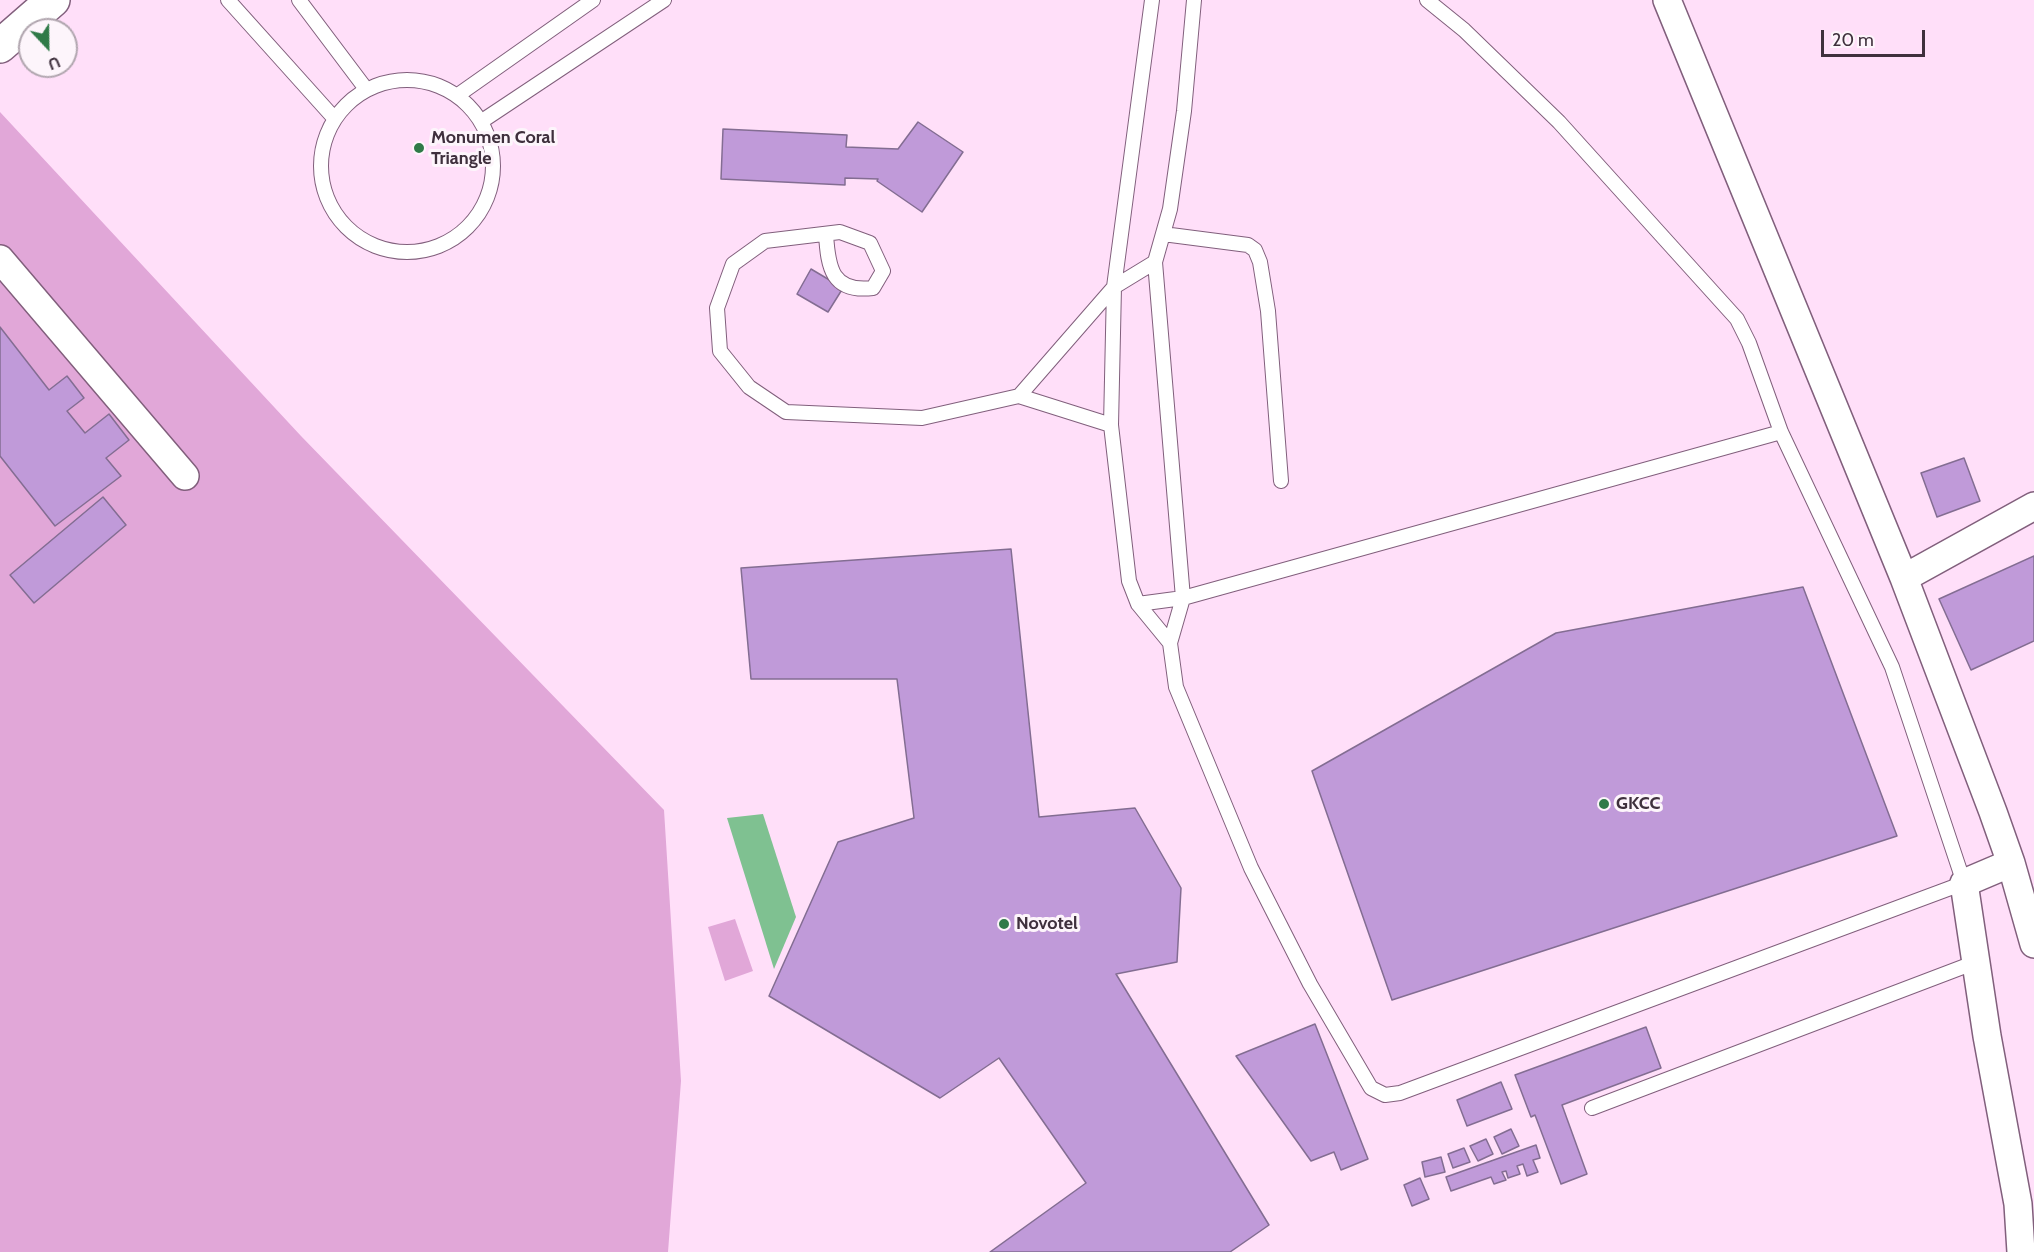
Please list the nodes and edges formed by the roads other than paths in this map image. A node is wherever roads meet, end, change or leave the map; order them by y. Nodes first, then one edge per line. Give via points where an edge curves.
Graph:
1 (53, 0) edge
2 (228, 0) edge
3 (299, 0) edge
4 (593, 0) edge
5 (664, 0) edge
6 (1152, 0) edge
7 (1194, 0) edge
8 (1427, 0) edge
9 (1667, 0) edge
10 (0, 46) edge
11 (366, 89) junction
12 (458, 95) junction
13 (334, 118) junction
14 (482, 121) junction
15 (826, 234) junction
16 (1163, 234) junction
17 (0, 259) edge
18 (1155, 262) junction
19 (1114, 287) junction
20 (1019, 396) junction
21 (1111, 425) junction
22 (1781, 432) junction
23 (185, 476) dead end
24 (1281, 481) dead end
25 (2034, 506) edge
26 (1904, 578) junction
27 (1182, 598) junction
28 (1138, 604) junction
29 (1170, 643) junction
30 (2011, 863) junction
31 (1964, 883) junction
32 (2034, 944) edge
33 (1976, 962) junction
34 (1592, 1108) dead end
35 (2021, 1252) edge

1 - 10 highway
2 - 13 lane
3 - 11 lane
4 - 12 lane
5 - 14 lane
6 - 19 lane
7 - 16 lane via 1184,111
8 - 22 lane via 1464,30 1559,122 1737,319
9 - 26 street
11 - 12 lane via 389,80 413,79 437,84
11 - 13 lane
12 - 14 lane
13 - 14 lane via 321,146 320,177 329,206 348,230 374,246 404,252 435,248 461,233 482,210 493,181 493,150
15 - 15 lane via 840,232 870,243 883,271 873,288 855,290 837,280 828,262
15 - 20 lane via 765,241 733,264 717,308 720,351 749,387 786,412 922,418
16 - 18 lane
16 - 24 lane via 1248,245 1258,255 1268,311
17 - 23 street
18 - 19 lane
18 - 27 lane
19 - 20 lane
19 - 21 lane
20 - 21 lane
21 - 28 lane via 1129,581
22 - 27 lane
22 - 31 lane via 1892,667
25 - 26 street
26 - 30 street
27 - 28 lane
27 - 29 lane
28 - 29 lane
29 - 31 lane via 1176,687 1251,868 1354,1060 1371,1088 1385,1095 1400,1093
30 - 31 street
30 - 32 street
31 - 33 street
33 - 34 lane
33 - 35 street via 2018,1204

